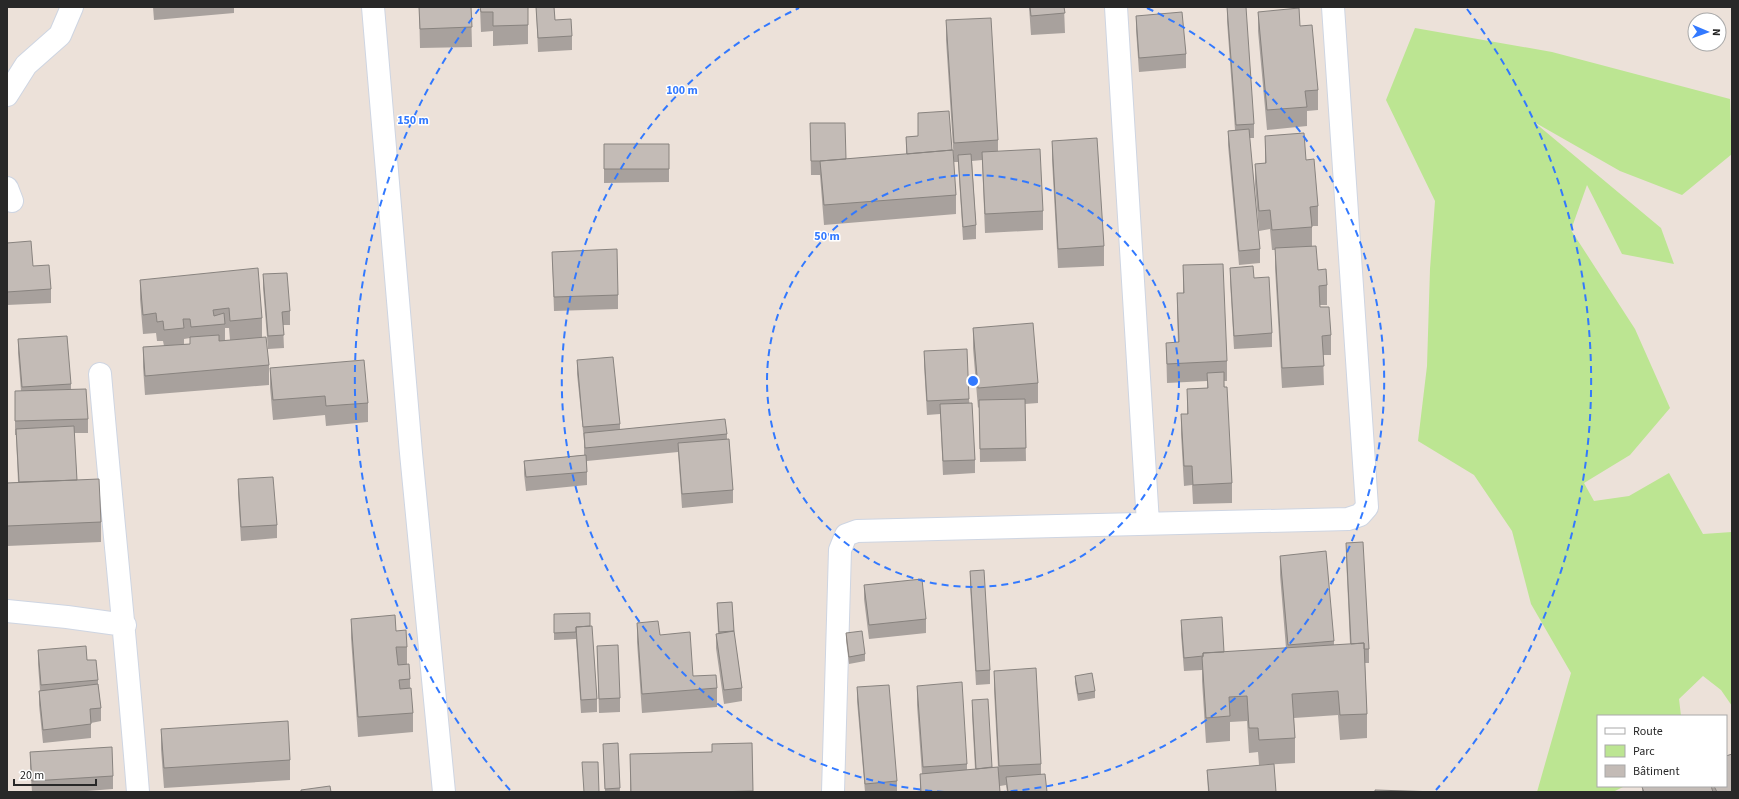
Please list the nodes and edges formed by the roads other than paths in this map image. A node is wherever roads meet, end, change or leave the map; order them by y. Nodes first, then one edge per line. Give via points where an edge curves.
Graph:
1 (72, 7) edge
2 (1116, 7) edge
3 (1333, 7) edge
4 (368, 10) edge
5 (7, 95) edge
6 (100, 374) dead end
7 (1148, 523) junction
8 (7, 611) edge
9 (124, 625) junction
10 (138, 792) edge
11 (444, 792) edge
12 (833, 792) edge

1 - 5 street via 60,35 26,65
2 - 7 street
3 - 7 street via 1367,507 1360,515 1348,520
4 - 11 street
6 - 9 street
7 - 12 street via 857,531 846,535 840,550
8 - 9 street
9 - 10 street

